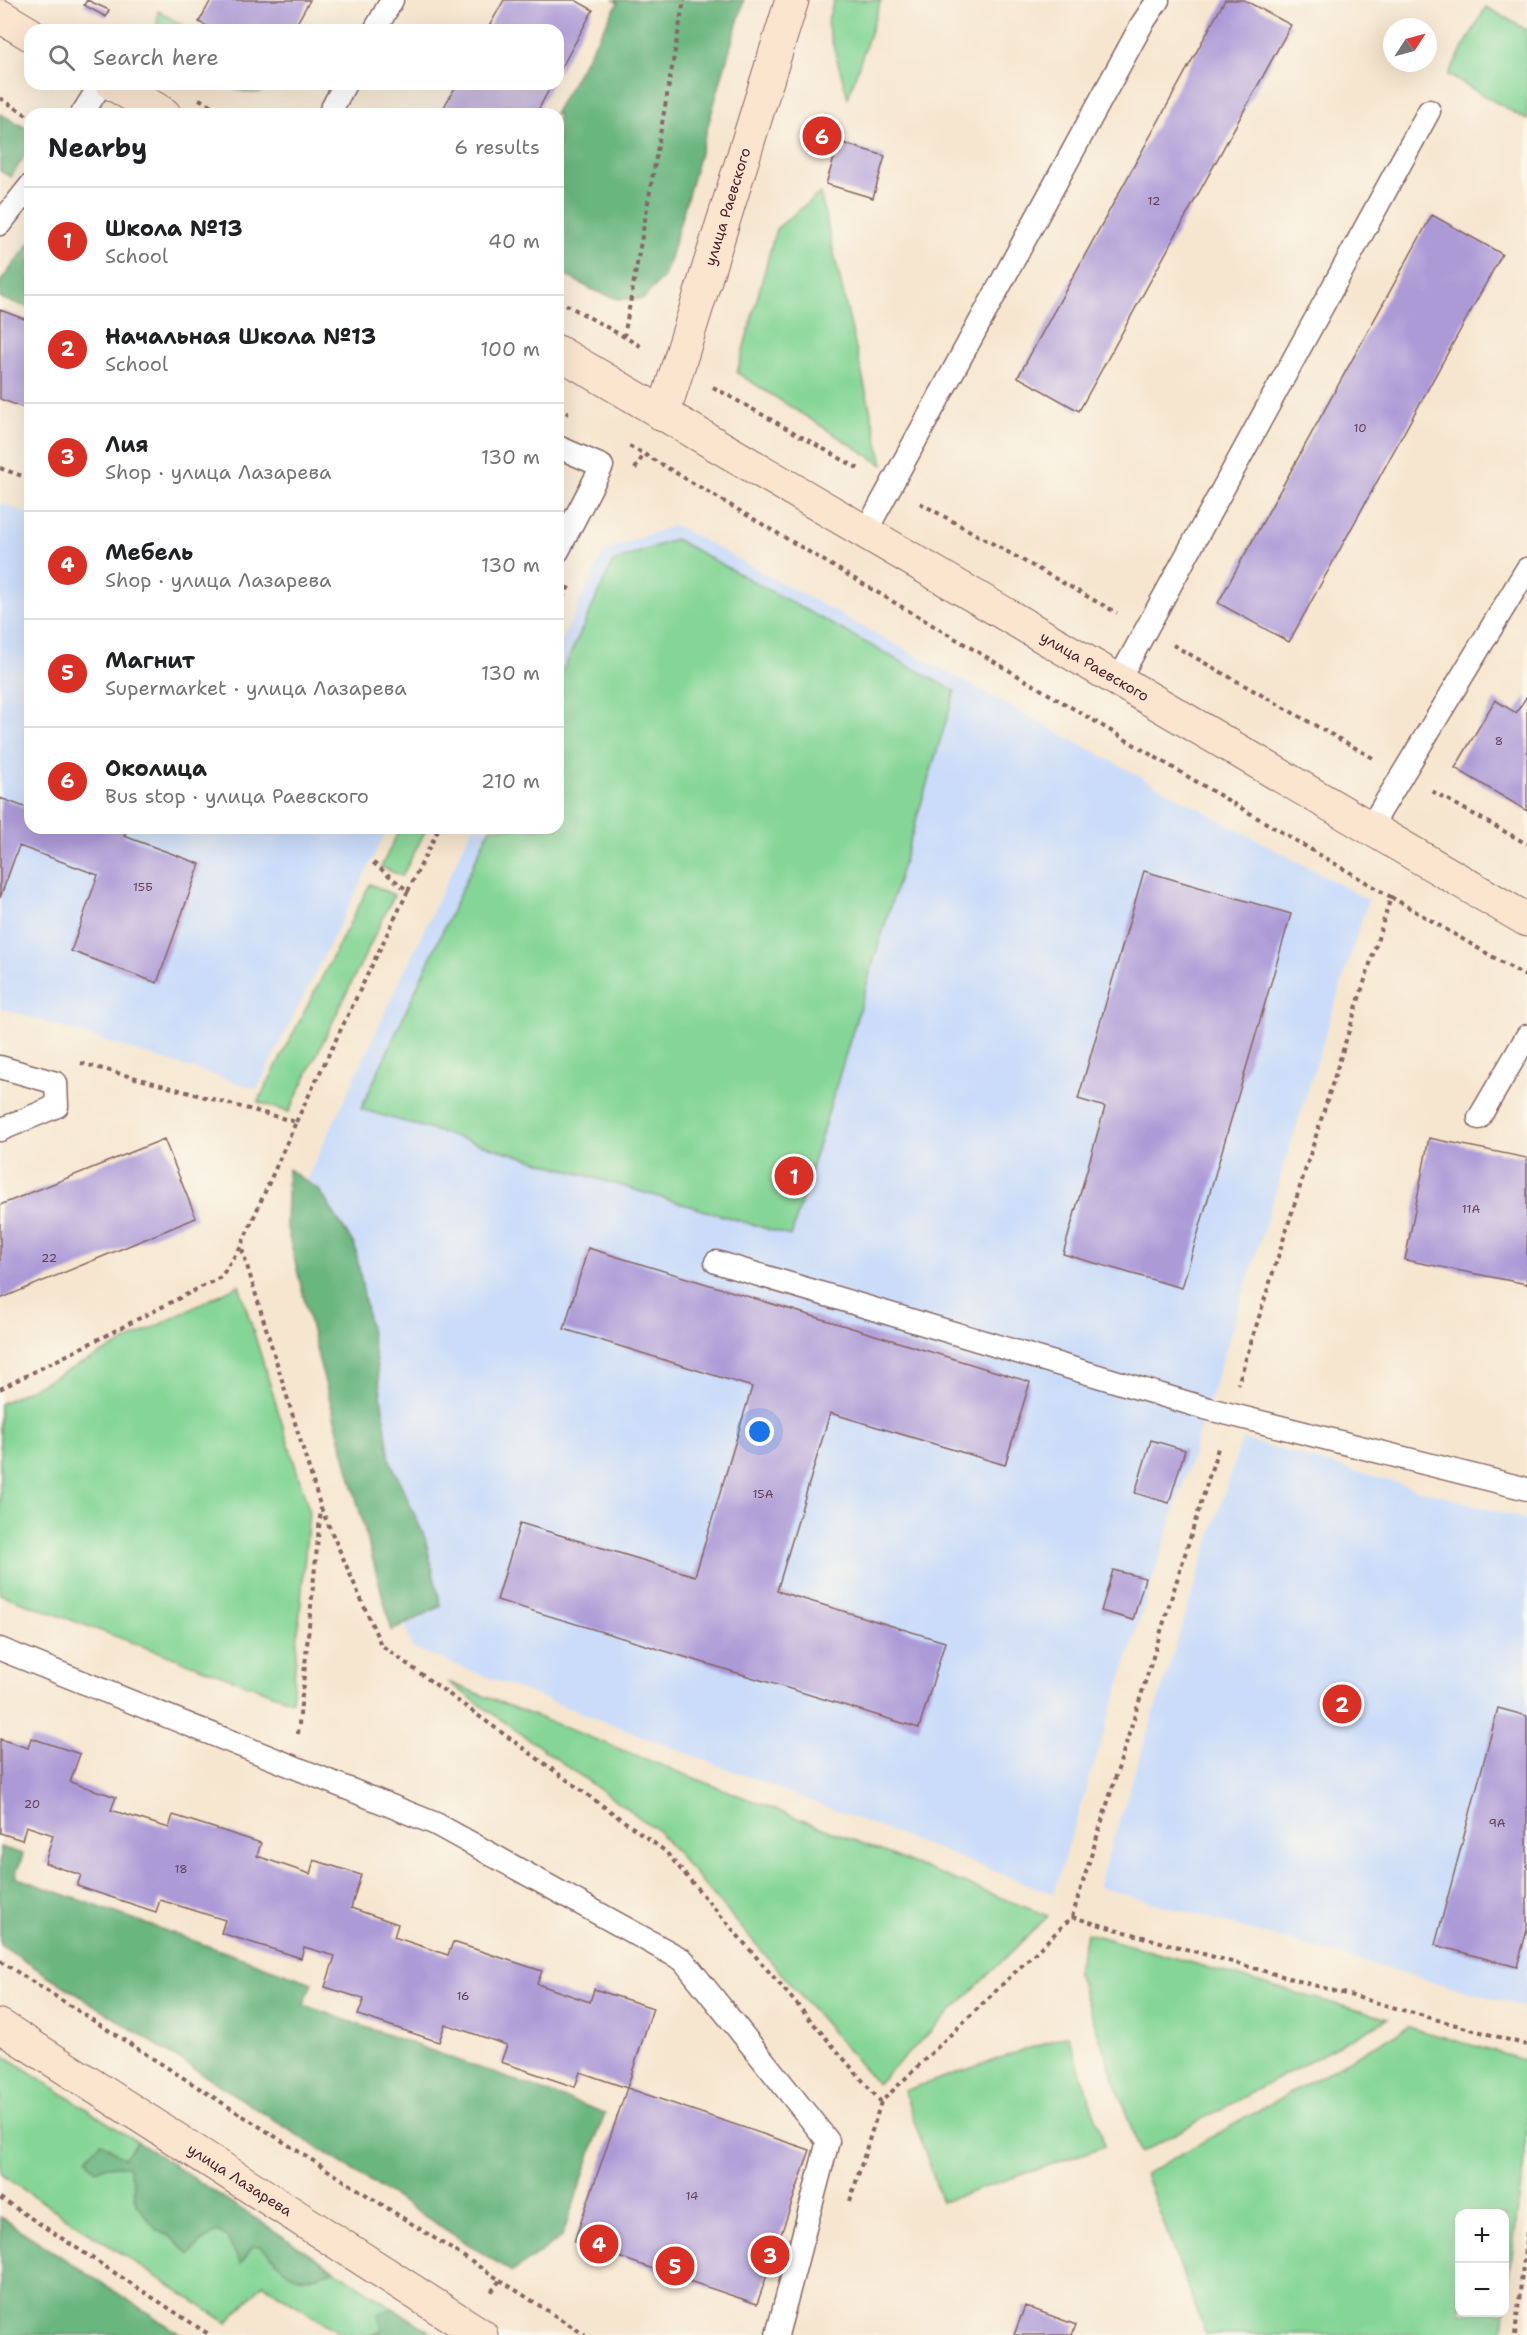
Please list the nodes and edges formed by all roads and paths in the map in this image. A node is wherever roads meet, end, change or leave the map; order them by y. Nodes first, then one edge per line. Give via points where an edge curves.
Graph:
1 (392, 0) edge
2 (684, 0) edge
3 (792, 0) edge
4 (1158, 0) edge
5 (0, 16) edge
6 (378, 24) edge
7 (24, 30) edge
8 (97, 90) edge
9 (123, 90) edge
10 (342, 90) edge
11 (0, 98) edge
12 (86, 108) edge
13 (154, 108) edge
14 (332, 108) edge
15 (1429, 111) dead end
16 (24, 113) edge
17 (24, 194) edge
18 (0, 224) edge
19 (564, 303) edge
20 (624, 337) junction
21 (564, 356) edge
22 (678, 367) junction
23 (663, 415) junction
24 (564, 450) edge
25 (0, 468) edge
26 (632, 474) dead end
27 (24, 477) edge
28 (891, 486) junction
29 (865, 533) junction
30 (564, 539) edge
31 (1527, 569) edge
32 (575, 575) dead end
33 (564, 595) edge
34 (1147, 630) junction
35 (1118, 681) junction
36 (1403, 774) junction
37 (1370, 828) junction
38 (436, 834) edge
39 (1527, 844) edge
40 (371, 861) dead end
41 (408, 891) junction
42 (1391, 897) junction
43 (1527, 920) edge
44 (1527, 976) edge
45 (1527, 1036) edge
46 (80, 1062) dead end
47 (0, 1067) edge
48 (1479, 1118) dead end
49 (296, 1122) junction
50 (0, 1130) edge
51 (241, 1246) junction
52 (716, 1262) dead end
53 (0, 1389) edge
54 (1228, 1414) junction
55 (1527, 1489) edge
56 (321, 1508) junction
57 (0, 1649) edge
58 (295, 1767) junction
59 (1072, 1917) junction
60 (0, 1961) edge
61 (0, 2026) edge
62 (1527, 2046) edge
63 (0, 2198) edge
64 (1527, 2231) edge
65 (500, 2280) junction
66 (474, 2331) edge
67 (210, 2335) edge
68 (585, 2335) edge
69 (777, 2335) edge
70 (1515, 2335) edge

1 - 6 lane
2 - 20 path
3 - 22 main road, улица Раевского
4 - 28 lane
5 - 7 main road
8 - 12 lane
9 - 13 main road
10 - 14 lane
11 - 16 path
15 - 34 lane
17 - 18 lane
19 - 20 path
20 - 22 path
21 - 23 main road, улица Раевского
22 - 23 main road, улица Раевского
22 - 28 path
23 - 29 main road, улица Раевского
24 - 30 lane via 602,466
25 - 27 path
26 - 42 path via 644,454
28 - 29 lane
28 - 34 path
29 - 35 main road, улица Раевского
31 - 36 lane
32 - 33 path
34 - 35 lane
34 - 36 path
35 - 37 main road, улица Раевского
36 - 37 lane
36 - 39 path
37 - 43 main road, улица Раевского
38 - 41 path
40 - 41 path
41 - 49 path
42 - 44 path
42 - 54 path
45 - 48 lane
46 - 49 path
47 - 50 lane via 56,1083 57,1106
49 - 51 path
51 - 53 path via 221,1277
51 - 56 path
52 - 54 lane
54 - 55 lane
54 - 59 path
56 - 58 path
56 - 59 path via 381,1645 666,1851 881,2102
57 - 58 lane
58 - 69 lane via 436,1824 682,1960 828,2141
59 - 62 path
60 - 65 path
61 - 66 main road, улица Лазарева
63 - 67 path
64 - 70 path
65 - 66 path
65 - 68 path

